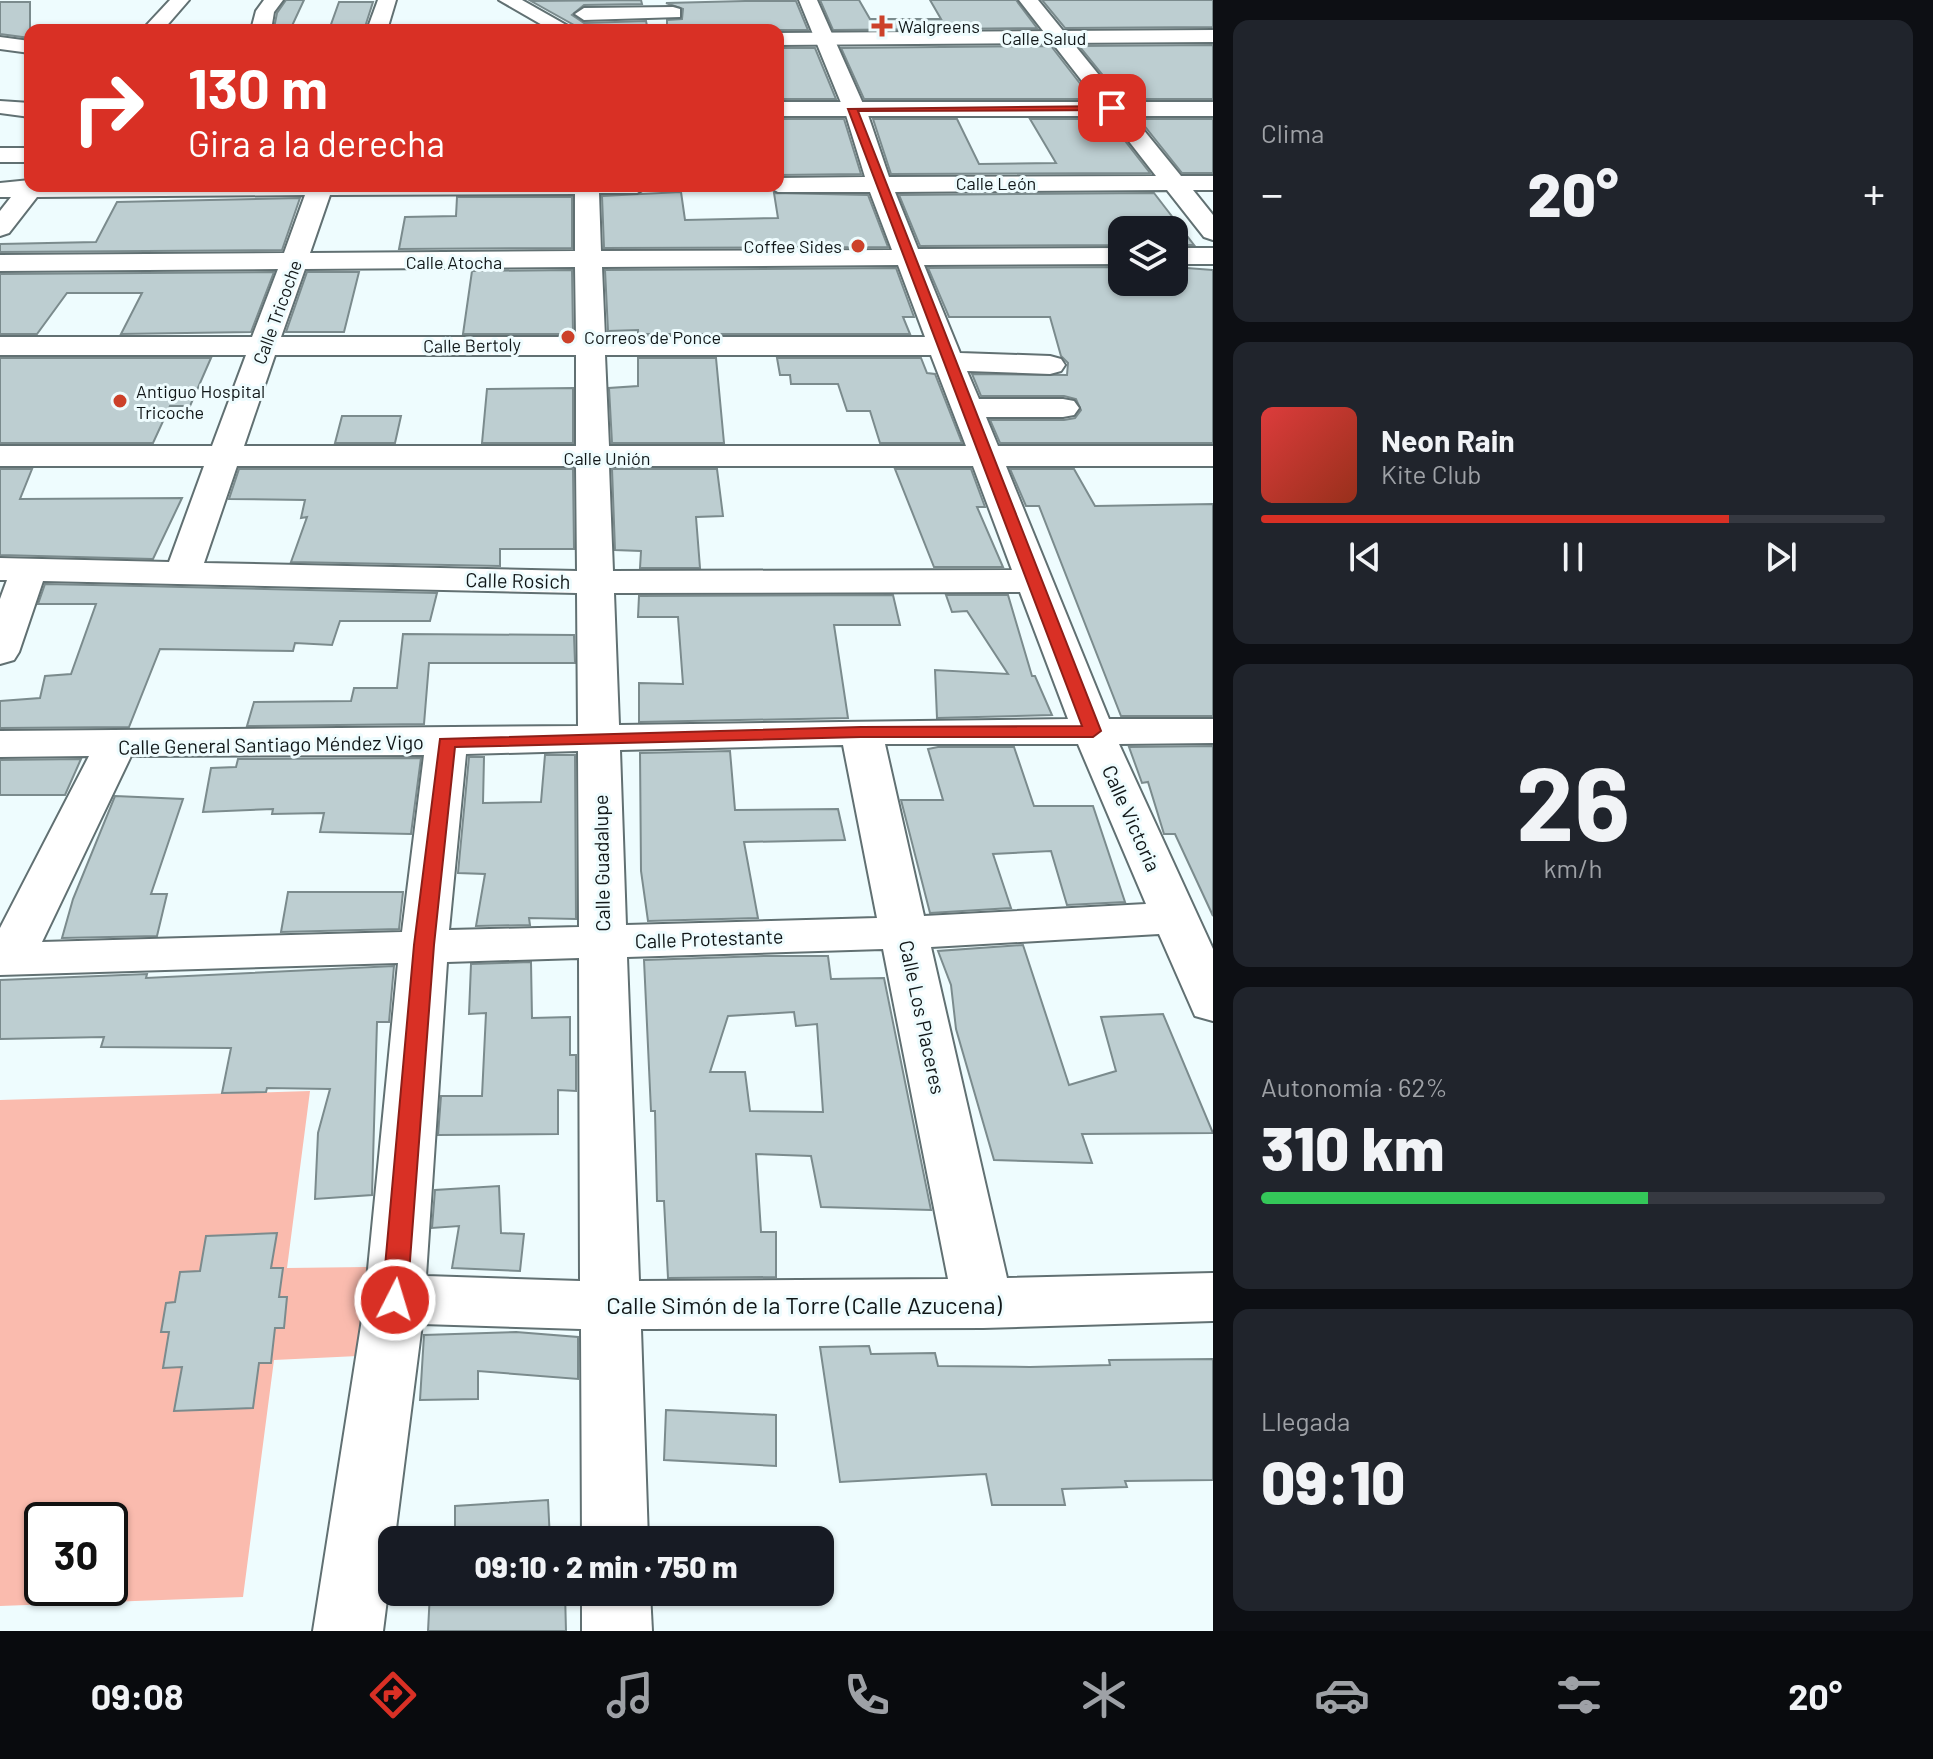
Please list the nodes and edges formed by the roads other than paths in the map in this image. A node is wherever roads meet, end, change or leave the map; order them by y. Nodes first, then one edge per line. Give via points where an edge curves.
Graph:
1 (180, 0) edge
2 (274, 0) edge
3 (387, 0) edge
4 (508, 0) edge
5 (808, 0) edge
6 (1028, 0) edge
7 (673, 13) dead end
8 (584, 15) edge
9 (158, 24) edge
10 (262, 24) edge
11 (379, 24) edge
12 (554, 24) edge
13 (1213, 36) edge
14 (1057, 38) junction
15 (784, 39) edge
16 (825, 39) junction
17 (0, 43) edge
18 (24, 46) edge
19 (1112, 108) junction
20 (784, 109) edge
21 (852, 109) junction
22 (1213, 109) edge
23 (0, 110) edge
24 (24, 111) edge
25 (0, 155) edge
26 (24, 155) edge
27 (1172, 182) junction
28 (1213, 183) edge
29 (880, 184) junction
30 (784, 185) edge
31 (24, 188) edge
32 (0, 190) edge
33 (29, 192) edge
34 (319, 192) edge
35 (587, 192) edge
36 (0, 228) edge
37 (1213, 232) edge
38 (1108, 256) edge
39 (1188, 256) edge
40 (1213, 256) edge
41 (908, 257) junction
42 (296, 262) junction
43 (589, 262) junction
44 (0, 263) edge
45 (591, 344) junction
46 (0, 346) edge
47 (264, 347) junction
48 (946, 354) junction
49 (1050, 365) dead end
50 (967, 408) junction
51 (1063, 408) dead end
52 (0, 456) edge
53 (1213, 456) edge
54 (224, 458) junction
55 (593, 458) junction
56 (986, 459) junction
57 (14, 569) edge
58 (183, 572) junction
59 (1035, 581) junction
60 (595, 582) junction
61 (0, 652) edge
62 (1093, 731) junction
63 (1213, 731) edge
64 (861, 732) junction
65 (598, 739) junction
66 (446, 742) junction
67 (0, 744) edge
68 (115, 746) junction
69 (1178, 918) junction
70 (906, 933) junction
71 (602, 941) junction
72 (424, 945) junction
73 (5, 959) edge
74 (1213, 1004) edge
75 (1213, 1297) edge
76 (395, 1300) junction
77 (983, 1304) junction
78 (610, 1305) junction
79 (615, 1526) edge
80 (616, 1606) edge
81 (348, 1631) edge
82 (617, 1631) edge

1 - 9 street
2 - 10 street
3 - 11 street
4 - 12 street
5 - 16 street, Calle Victoria
6 - 14 street
7 - 8 street
13 - 14 street, Calle Salud
14 - 16 street, Calle Salud
14 - 19 street
15 - 16 street, Calle Salud
16 - 21 street, Calle Victoria
17 - 18 street
19 - 21 street
19 - 22 street
19 - 27 street
20 - 21 street
21 - 29 street, Calle Victoria
23 - 24 street
25 - 26 street
27 - 28 street, Calle León
27 - 29 street, Calle León
27 - 37 street
29 - 30 street, Calle León
29 - 41 street, Calle Victoria
31 - 32 street
33 - 36 street
34 - 42 street, Calle Tricoche
35 - 43 street, Calle Guadalupe
38 - 41 street, Calle Atocha
39 - 40 street
41 - 43 street, Calle Atocha
41 - 48 street, Calle Victoria
42 - 43 street, Calle Atocha
42 - 44 street, Calle Atocha
42 - 47 street, Calle Tricoche
43 - 45 street, Calle Guadalupe
45 - 47 street, Calle Bertoly
45 - 48 street, Calle Bertoly
45 - 55 street, Calle Guadalupe
46 - 47 street, Calle Bertoly
47 - 54 street, Calle Tricoche
48 - 49 street, Calle Bertoly
48 - 50 street, Calle Victoria
50 - 51 street
50 - 56 street, Calle Victoria
52 - 54 street, Calle Unión
53 - 56 street, Calle Unión
54 - 55 street, Calle Unión
54 - 58 street, Calle Tricoche
55 - 56 street, Calle Unión
55 - 60 street, Calle Guadalupe
56 - 59 street, Calle Victoria
57 - 58 street, Calle Rosich
57 - 61 street
58 - 60 street, Calle Rosich
59 - 60 street, Calle Rosich
59 - 62 street, Calle Victoria
60 - 65 street, Calle Guadalupe
62 - 63 street, Calle General Santiago Méndez Vigo
62 - 64 street, Calle General Santiago Méndez Vigo
62 - 69 street, Calle Victoria
64 - 65 street, Calle General Santiago Méndez Vigo
64 - 70 street, Calle Los Placeres
65 - 66 street, Calle General Santiago Méndez Vigo
65 - 71 street, Calle Guadalupe
66 - 68 street, Calle General Santiago Méndez Vigo
66 - 72 street
67 - 68 street, Calle General Santiago Méndez Vigo
68 - 73 street
69 - 70 street, Calle Protestante
69 - 74 street, Calle Victoria
70 - 71 street, Calle Protestante
70 - 77 street, Calle Los Placeres
71 - 72 street, Calle Protestante
71 - 78 street, Calle Guadalupe
72 - 73 street, Calle Protestante
72 - 76 street
75 - 77 street, Calle Simón de la Torre (Calle Azucena)
76 - 78 street, Calle Simón de la Torre (Calle Azucena)
76 - 81 street
77 - 78 street, Calle Simón de la Torre (Calle Azucena)
78 - 79 street, Calle Guadalupe
80 - 82 street

